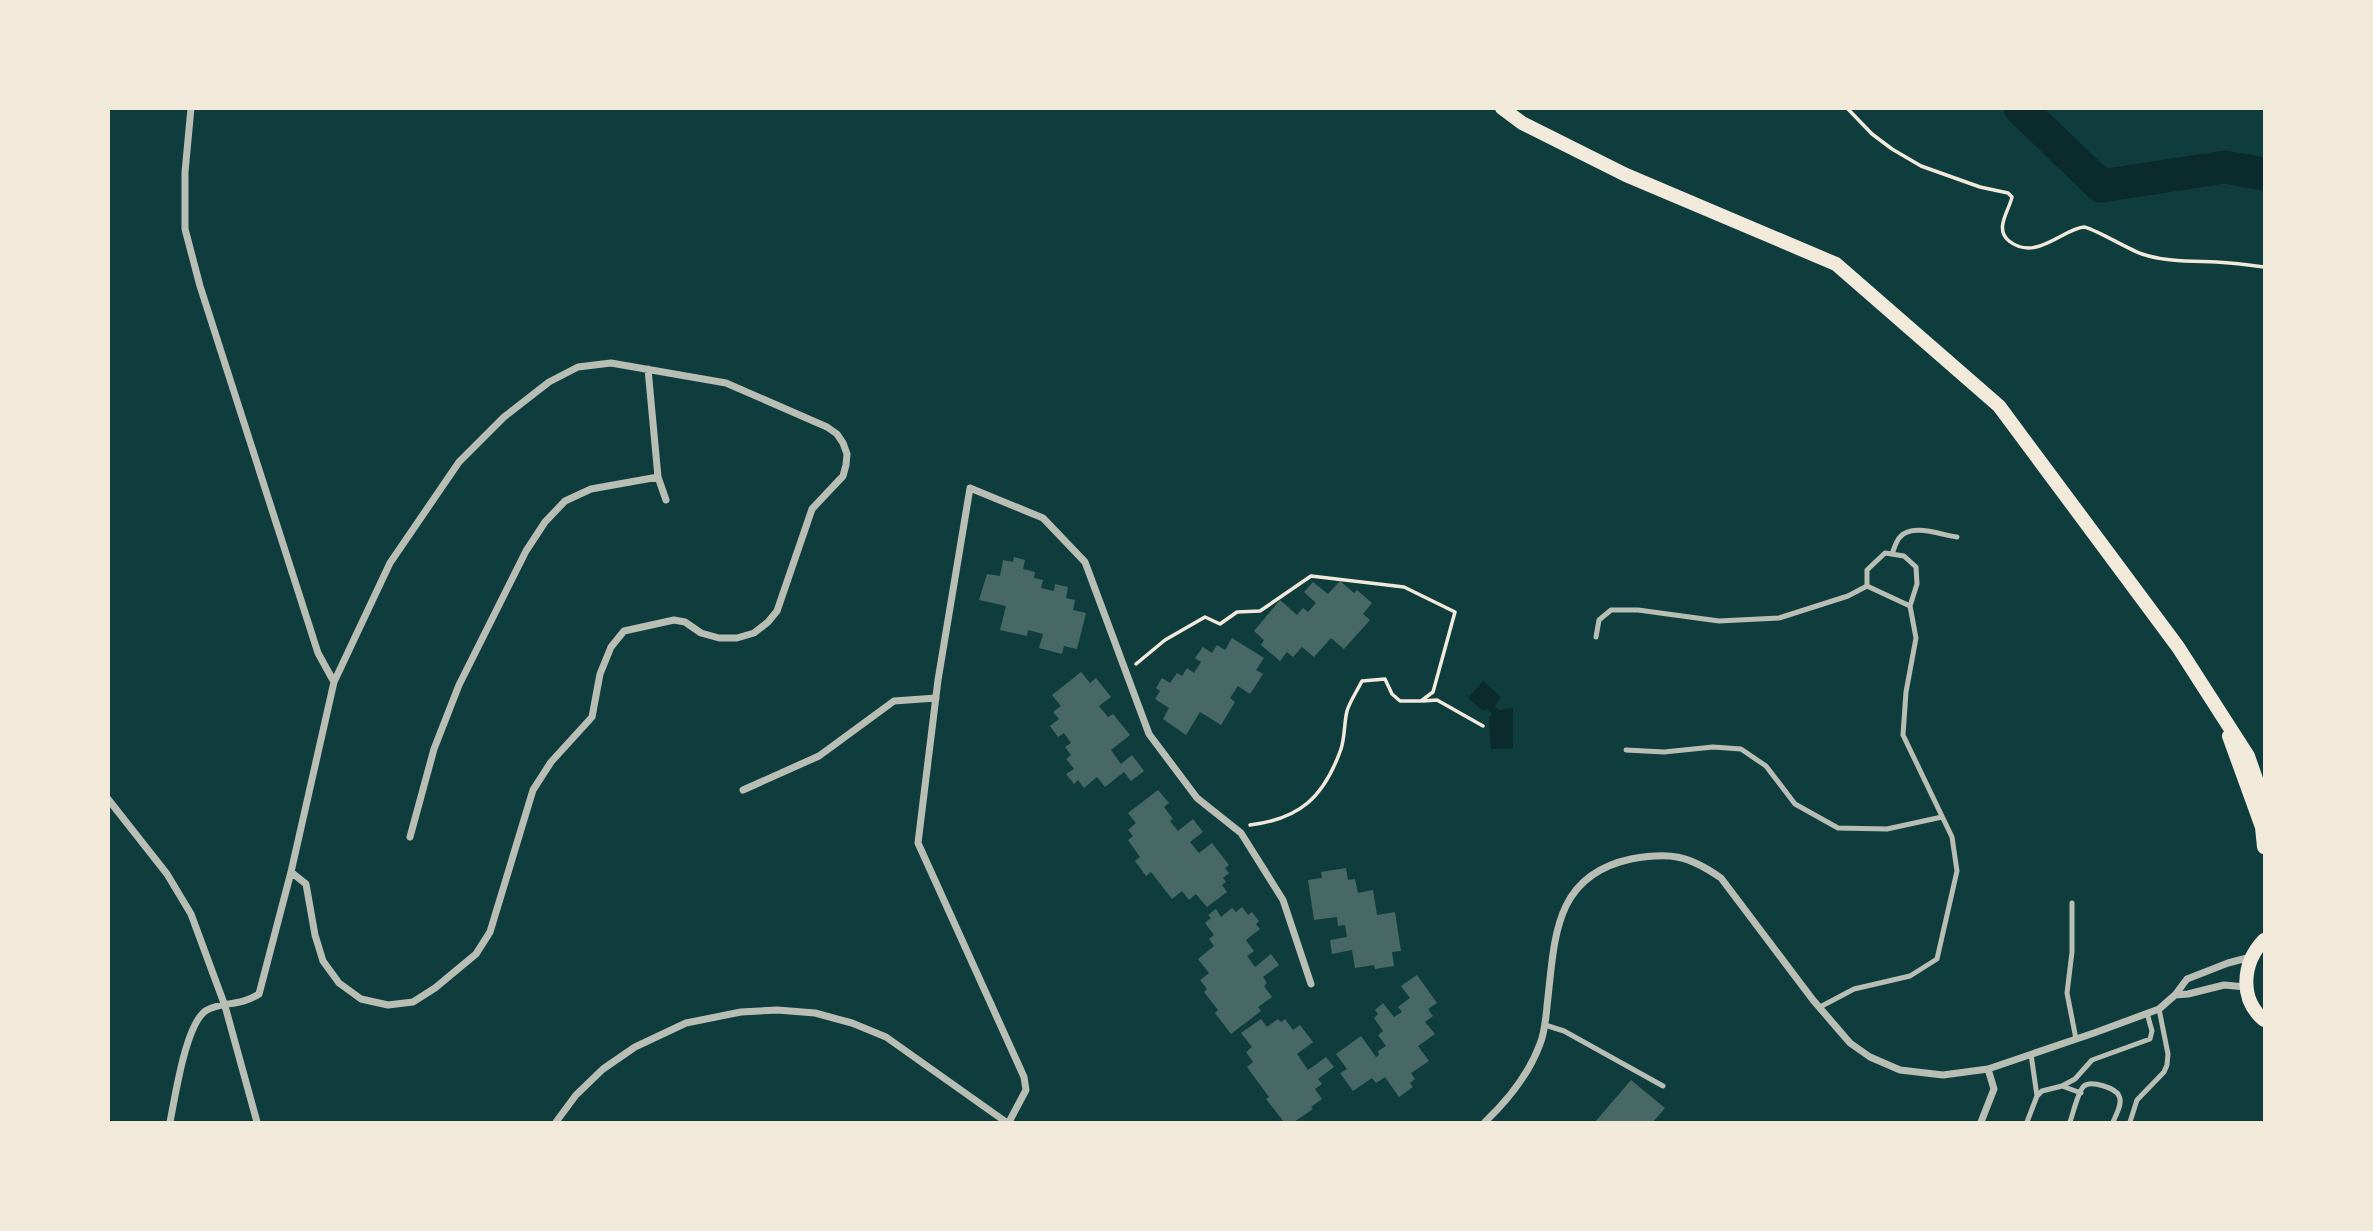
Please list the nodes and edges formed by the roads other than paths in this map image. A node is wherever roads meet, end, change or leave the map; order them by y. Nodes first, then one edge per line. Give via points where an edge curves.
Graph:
1 (191, 108) edge
2 (1502, 108) edge
3 (648, 369) junction
4 (658, 477) junction
5 (666, 500) dead end
6 (1957, 537) dead end
7 (1892, 554) junction
8 (1867, 586) junction
9 (1910, 606) junction
10 (1596, 637) dead end
11 (334, 682) junction
12 (936, 698) junction
13 (2220, 712) junction
14 (1626, 750) dead end
15 (743, 790) dead end
16 (108, 799) edge
17 (2264, 802) edge
18 (1942, 817) junction
19 (410, 837) dead end
20 (2264, 847) edge
21 (291, 872) junction
22 (2072, 903) dead end
23 (2264, 940) edge
24 (2251, 957) junction
25 (1311, 984) dead end
26 (2246, 988) junction
27 (2175, 995) junction
28 (225, 1006) junction
29 (1819, 1007) junction
30 (2159, 1009) junction
31 (2147, 1013) junction
32 (2264, 1020) edge
33 (1545, 1025) junction
34 (2076, 1039) junction
35 (2031, 1054) junction
36 (1988, 1069) junction
37 (1663, 1086) dead end
38 (2062, 1086) junction
39 (2081, 1093) junction
40 (2037, 1096) junction
41 (170, 1122) edge
42 (257, 1122) edge
43 (556, 1122) edge
44 (1008, 1122) edge
45 (1485, 1122) edge
46 (1981, 1122) edge
47 (2028, 1122) edge
48 (2070, 1122) edge
49 (2113, 1122) edge
50 (2130, 1122) edge

1 - 11 street via 186,172 186,229 191,252 318,653
2 - 13 main road via 1522,123 1626,175 1836,264 1999,406 2178,647
3 - 4 street
3 - 11 street via 611,363 578,367 549,382 495,426 459,462 390,563
3 - 21 street via 726,383 827,427 843,443 843,476 812,509 777,611 754,633 737,638 701,633 674,620 624,631 600,674 592,717 551,762 533,790 490,932 476,954 412,1002 388,1005 361,999 339,983 323,961 306,884
4 - 5 street
4 - 19 street via 591,489 565,501 545,522 459,685 434,749
6 - 7 lane via 1909,531 1900,537
7 - 8 lane via 1885,553 1867,570
7 - 9 lane via 1904,556 1916,567 1917,584
8 - 9 lane
8 - 10 lane via 1779,618 1719,621 1611,611 1599,620
9 - 18 lane via 1916,638 1903,735
11 - 21 street
12 - 15 street via 894,701 819,756
12 - 25 street via 970,488 1044,518 1085,562 1149,734 1197,798 1241,833 1283,901
12 - 44 street via 918,843 1024,1077 1026,1090
13 - 17 main road via 2248,756
13 - 20 main road via 2262,827
14 - 18 lane via 1741,749 1766,766 1795,804 1838,828 1887,829
16 - 28 street via 167,873 191,914
18 - 29 lane via 1952,837 1957,871 1937,959 1910,976 1854,989
21 - 28 street via 259,994
22 - 34 lane via 2067,993
23 - 24 main road
24 - 26 main road
24 - 27 street via 2200,972 2187,979
26 - 27 street via 2224,985
26 - 32 main road
27 - 30 street
28 - 41 street via 206,1010 193,1025
28 - 42 street
29 - 33 street via 1721,878 1681,856 1654,855 1618,862 1591,875 1566,901 1554,941
29 - 36 street via 1850,1043 1900,1070 1943,1075
30 - 31 street
30 - 50 lane via 2167,1065 2137,1100
31 - 34 street
31 - 38 lane via 2150,1039 2092,1060
33 - 37 lane
33 - 45 street via 1533,1063
34 - 35 street
35 - 36 street
35 - 40 lane
36 - 46 street via 1994,1089
38 - 39 lane
38 - 40 lane
39 - 48 lane
39 - 49 lane via 2091,1083 2117,1093 2120,1102
40 - 47 lane
43 - 44 street via 603,1069 635,1047 686,1023 777,1010 816,1013 886,1037

